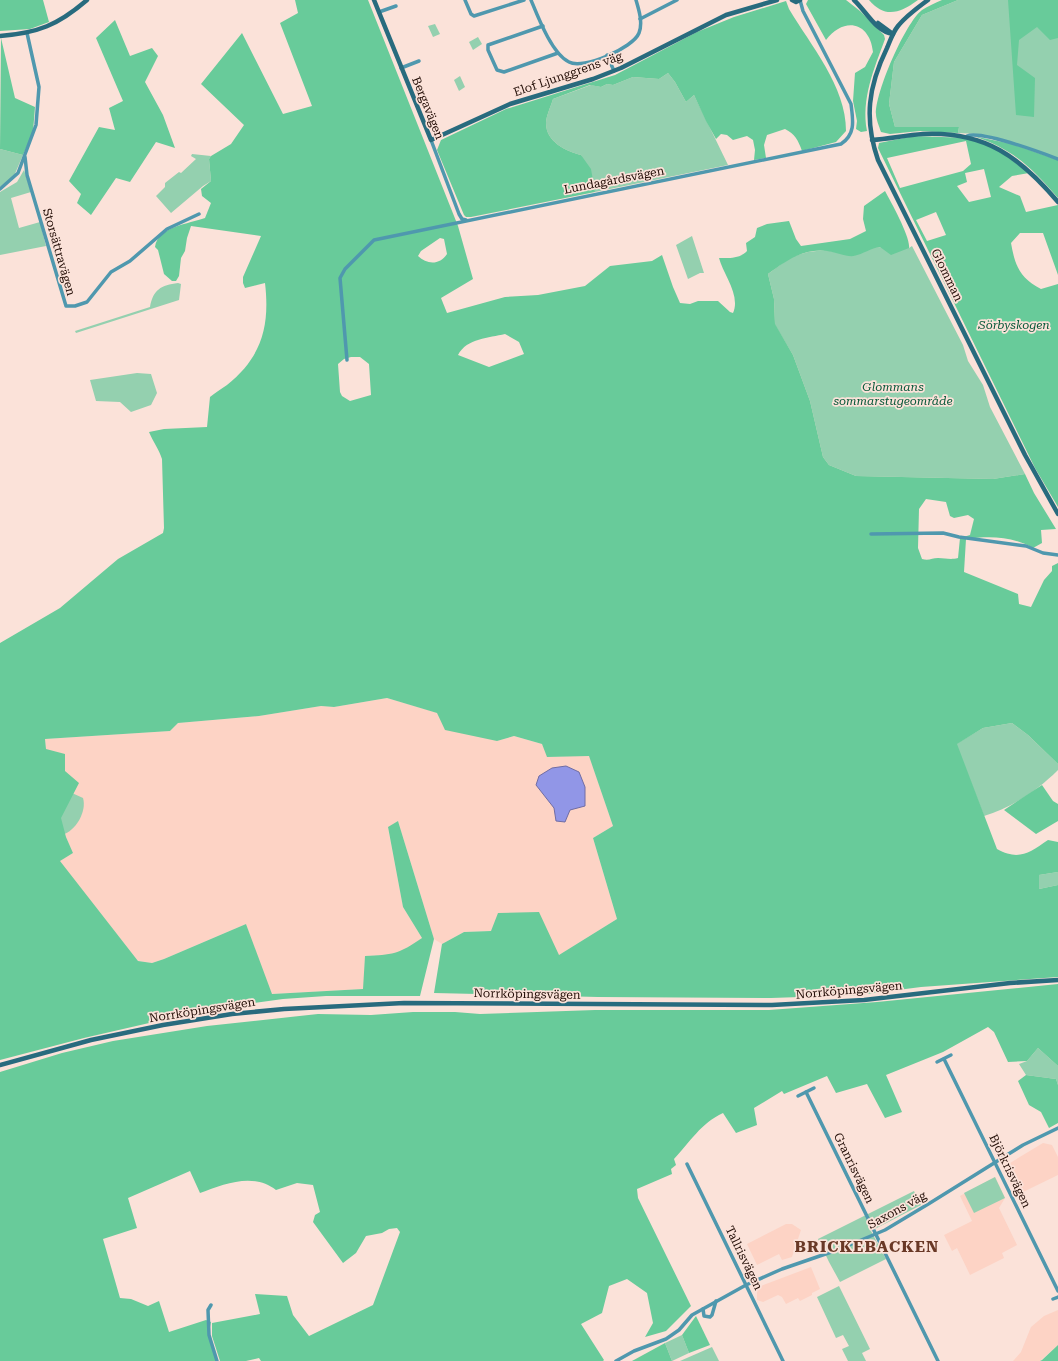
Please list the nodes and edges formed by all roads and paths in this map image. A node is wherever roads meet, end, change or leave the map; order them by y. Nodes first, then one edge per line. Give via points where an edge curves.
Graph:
1 (87, 0) edge
2 (374, 0) edge
3 (465, 0) edge
4 (524, 0) edge
5 (530, 0) edge
6 (636, 0) edge
7 (677, 0) edge
8 (778, 0) edge
9 (793, 0) edge
10 (800, 0) edge
11 (854, 0) edge
12 (928, 0) edge
13 (396, 6) dead end
14 (803, 11) junction
15 (379, 12) junction
16 (640, 19) junction
17 (543, 26) junction
18 (27, 33) junction
19 (893, 34) junction
20 (0, 36) edge
21 (558, 53) junction
22 (607, 55) junction
23 (419, 61) dead end
24 (401, 68) junction
25 (614, 70) junction
26 (499, 72) junction
27 (495, 76) dead end
28 (967, 136) junction
29 (431, 140) junction
30 (872, 140) junction
31 (25, 157) junction
32 (1058, 158) edge
33 (0, 189) edge
34 (1058, 202) edge
35 (199, 214) dead end
36 (467, 220) junction
37 (347, 360) dead end
38 (1058, 514) edge
39 (871, 534) dead end
40 (1058, 555) edge
41 (1058, 980) edge
42 (951, 1056) dead end
43 (944, 1059) junction
44 (937, 1062) dead end
45 (0, 1065) edge
46 (814, 1088) dead end
47 (806, 1092) junction
48 (798, 1096) dead end
49 (1058, 1128) edge
50 (995, 1162) junction
51 (687, 1164) dead end
52 (875, 1234) junction
53 (746, 1284) junction
54 (1058, 1291) edge
55 (1058, 1297) edge
56 (1053, 1299) dead end
57 (716, 1301) junction
58 (211, 1305) dead end
59 (703, 1309) junction
60 (217, 1361) edge
61 (616, 1361) edge
62 (784, 1361) edge
63 (938, 1361) edge

1 - 18 main road via 60,22
2 - 15 main road, Bergavägen
3 - 4 street via 474,16
5 - 17 street
6 - 16 street
7 - 16 street
8 - 25 main road, Elof Ljunggrens väg via 726,15
9 - 10 main road
9 - 14 street, Lundagårdsvägen
10 - 14 street, Lundagårdsvägen
11 - 19 main road via 880,28 888,34
12 - 19 main road, Glomman
13 - 15 street
14 - 36 street, Lundagårdsvägen via 850,104 853,117 852,132 841,144
15 - 24 main road, Bergavägen
16 - 22 street via 640,30 635,40
17 - 21 street
17 - 26 street via 488,45
18 - 20 main road
18 - 31 street via 39,87 36,125
19 - 30 main road, Glomman via 872,85 869,116
21 - 22 street via 576,65
21 - 26 street
22 - 25 street
23 - 24 street
24 - 29 main road, Bergavägen
25 - 29 main road, Elof Ljunggrens väg via 510,104
26 - 27 street
28 - 30 main road via 924,134
28 - 32 street via 1012,143
28 - 34 main road via 999,148 1017,160
29 - 36 street, Bergavägen via 459,214 462,219
30 - 38 main road, Glomman via 878,160 1025,455
31 - 33 street via 16,176
31 - 35 street, Storsättravägen via 27,175 66,306 87,302 111,272 130,261 167,229
36 - 37 street, Lundagårdsvägen via 374,240 345,269 340,278
39 - 40 street via 944,533 1026,546 1043,554
41 - 45 main road, Norrköpingsvägen via 864,1000 772,1005 404,1003 291,1008 163,1024 73,1044
42 - 43 street
43 - 44 street
43 - 50 street, Björkrisvägen
46 - 47 street
47 - 48 street
47 - 52 street, Granrisvägen
49 - 50 street, Saxons väg
50 - 52 street, Saxons väg
50 - 54 street, Björkrisvägen
51 - 53 street, Tallrisvägen
52 - 53 street, Saxons väg
52 - 63 street, Granrisvägen
53 - 57 street, Saxons väg
53 - 62 street, Tallrisvägen
55 - 56 street
57 - 59 street, Saxons väg
57 - 59 street via 710,1317 704,1316
58 - 60 street via 208,1310 209,1335
59 - 61 street, Saxons väg via 692,1315 670,1337

